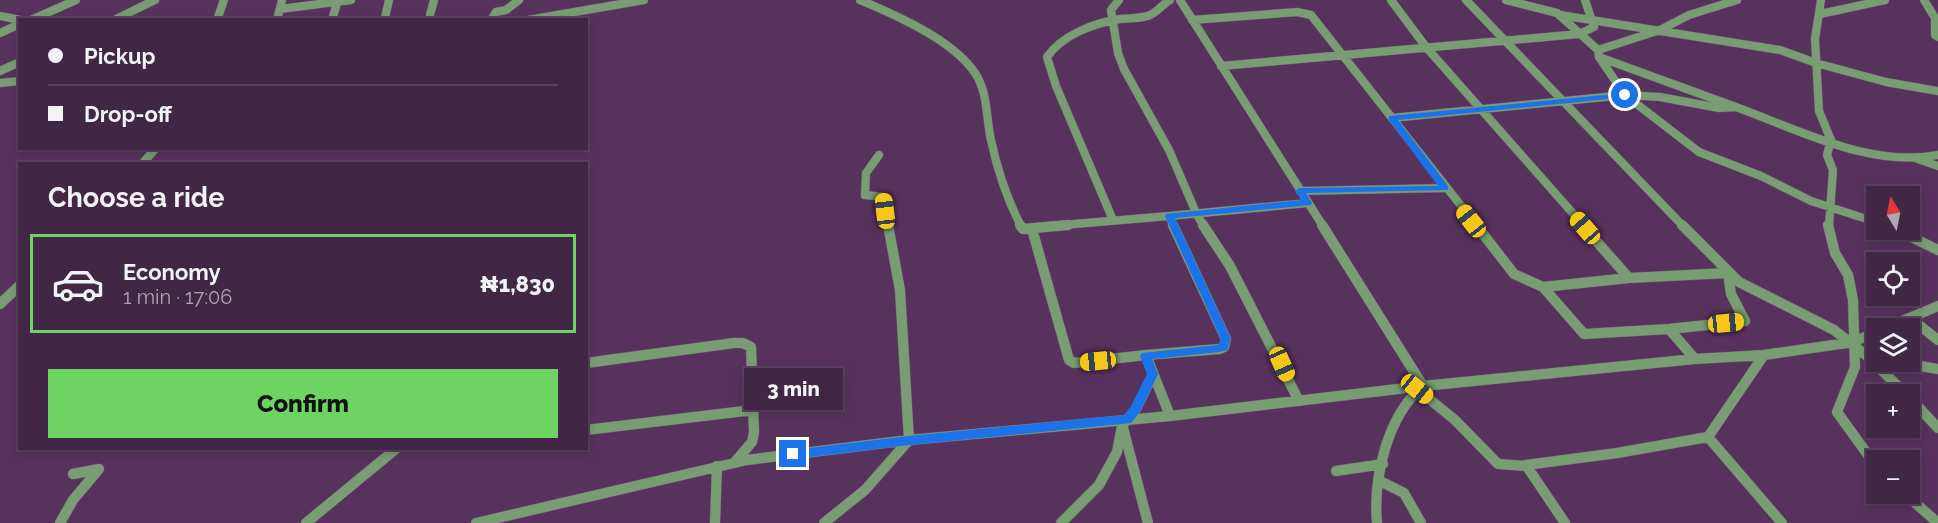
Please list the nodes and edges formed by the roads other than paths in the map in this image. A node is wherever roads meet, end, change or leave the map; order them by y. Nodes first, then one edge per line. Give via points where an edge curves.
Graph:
1 (76, 0) edge
2 (155, 0) edge
3 (224, 0) edge
4 (282, 0) edge
5 (351, 0) edge
6 (389, 0) edge
7 (434, 0) edge
8 (519, 0) edge
9 (644, 0) edge
10 (860, 0) edge
11 (1119, 0) edge
12 (1170, 0) edge
13 (1180, 0) edge
14 (1391, 0) edge
15 (1466, 0) edge
16 (1506, 0) edge
17 (1586, 0) edge
18 (1737, 0) edge
19 (1821, 0) edge
20 (1885, 0) edge
21 (1924, 0) edge
22 (337, 3) junction
23 (280, 9) junction
24 (1821, 14) junction
25 (430, 15) dead end
26 (1560, 15) junction
27 (0, 16) edge
28 (36, 18) edge
29 (118, 18) edge
30 (218, 18) edge
31 (278, 18) edge
32 (333, 18) edge
33 (385, 18) dead end
34 (492, 18) edge
35 (540, 18) edge
36 (18, 20) edge
37 (1113, 20) junction
38 (1192, 20) junction
39 (1593, 20) junction
40 (18, 25) edge
41 (1660, 30) junction
42 (0, 33) edge
43 (1579, 34) junction
44 (1938, 37) edge
45 (1506, 40) junction
46 (1426, 47) junction
47 (1598, 53) junction
48 (1342, 55) junction
49 (18, 63) edge
50 (1816, 63) junction
51 (1221, 66) junction
52 (0, 71) edge
53 (18, 81) edge
54 (0, 84) edge
55 (1938, 91) edge
56 (1625, 95) junction
57 (1562, 101) junction
58 (1736, 107) junction
59 (1481, 109) junction
60 (1392, 118) junction
61 (1830, 140) junction
62 (154, 150) edge
63 (1938, 154) edge
64 (879, 155) dead end
65 (1915, 159) junction
66 (144, 162) edge
67 (1938, 166) edge
68 (1445, 188) junction
69 (1300, 191) junction
70 (1308, 203) junction
71 (1830, 208) junction
72 (1197, 214) junction
73 (1169, 216) junction
74 (1866, 219) edge
75 (1113, 220) junction
76 (1032, 229) junction
77 (1918, 240) edge
78 (1938, 250) edge
79 (1728, 273) junction
80 (1629, 278) junction
81 (18, 287) edge
82 (1543, 287) junction
83 (0, 304) edge
84 (1938, 306) edge
85 (1910, 318) edge
86 (1920, 326) edge
87 (1669, 329) junction
88 (1866, 336) edge
89 (1938, 340) edge
90 (1853, 342) junction
91 (1866, 352) edge
92 (1764, 355) junction
93 (1146, 356) junction
94 (1695, 359) junction
95 (588, 363) edge
96 (1920, 366) edge
97 (1938, 369) edge
98 (1886, 372) edge
99 (1153, 374) junction
100 (1897, 384) edge
101 (1420, 388) junction
102 (1299, 401) junction
103 (1920, 409) edge
104 (753, 410) junction
105 (1170, 416) junction
106 (1123, 422) junction
107 (1938, 428) edge
108 (588, 430) edge
109 (1708, 437) junction
110 (909, 440) junction
111 (395, 450) edge
112 (1866, 452) edge
113 (734, 463) junction
114 (1383, 464) junction
115 (717, 466) junction
116 (1526, 466) junction
117 (1336, 471) dead end
118 (74, 474) dead end
119 (1378, 480) junction
120 (1916, 504) edge
121 (60, 523) edge
122 (306, 523) edge
123 (476, 523) edge
124 (716, 523) edge
125 (824, 523) edge
126 (1061, 523) edge
127 (1148, 523) edge
128 (1377, 523) edge
129 (1421, 523) edge
130 (1565, 523) edge
131 (1782, 523) edge
132 (1938, 523) edge

1 - 28 street
2 - 29 street
3 - 30 street
4 - 23 street
5 - 22 street
6 - 33 street
7 - 25 street
8 - 34 street
9 - 35 street
10 - 76 street via 961,56 972,69 979,81 991,141 1020,225
11 - 37 street via 1112,10
12 - 37 street via 1151,15
13 - 38 street
14 - 46 street
15 - 45 street
16 - 26 street
17 - 39 street
18 - 41 street via 1689,15
19 - 24 street
20 - 24 street
21 - 44 street via 1935,18
22 - 23 street
22 - 32 street
23 - 31 street
24 - 50 street via 1815,39
26 - 39 street
26 - 43 street
27 - 36 street
37 - 72 street via 1124,69 1169,150
37 - 75 street via 1071,35 1047,57 1059,97
38 - 48 street via 1307,13
38 - 51 street
39 - 41 street
39 - 43 street via 1594,27
40 - 42 street
41 - 47 street
41 - 50 street via 1780,50
43 - 45 street
43 - 47 street
45 - 46 street
45 - 57 street
46 - 48 street
46 - 59 street
47 - 56 street
47 - 58 street
48 - 51 street
48 - 60 street
49 - 52 street
50 - 55 street
50 - 61 street via 1819,111
51 - 69 street
53 - 54 street
56 - 57 street
56 - 58 street
56 - 71 street via 1699,152
57 - 59 street
57 - 79 street
58 - 61 street
59 - 60 street
59 - 80 street
60 - 68 street
61 - 65 street
61 - 71 street
62 - 66 street
63 - 65 street
64 - 110 street via 864,174 865,195 884,196 890,227 900,290
65 - 67 street
68 - 69 street
68 - 82 street via 1510,271
69 - 70 street
70 - 72 street
70 - 101 street
71 - 74 street
71 - 90 street via 1829,233 1848,275 1853,300
72 - 73 street
72 - 102 street via 1230,266
73 - 75 street
73 - 93 street via 1226,339 1224,347
75 - 76 street
76 - 93 street via 1069,360 1074,363
77 - 78 street
79 - 80 street
79 - 87 street via 1731,294 1745,321
79 - 90 street via 1743,286 1821,322
80 - 82 street
81 - 83 street
82 - 87 street via 1584,334
84 - 85 street
86 - 89 street
87 - 94 street
88 - 90 street
90 - 91 street
90 - 92 street
90 - 112 street via 1856,367 1837,412
92 - 94 street
92 - 109 street
93 - 99 street
94 - 101 street
95 - 104 street via 743,343 751,347
96 - 97 street
98 - 100 street
99 - 105 street
99 - 106 street via 1136,409
101 - 102 street
101 - 114 street via 1396,423
101 - 116 street via 1498,464
102 - 105 street
103 - 107 street
104 - 108 street
104 - 113 street via 752,442
105 - 106 street
106 - 110 street
106 - 126 street via 1117,452 1099,485
106 - 127 street
109 - 116 street
109 - 131 street
110 - 113 street
110 - 125 street via 865,490
111 - 122 street
113 - 115 street
114 - 117 street
114 - 119 street
115 - 123 street
115 - 124 street
116 - 130 street
118 - 121 street via 99,469
119 - 128 street via 1374,511
119 - 129 street via 1404,493
120 - 132 street

